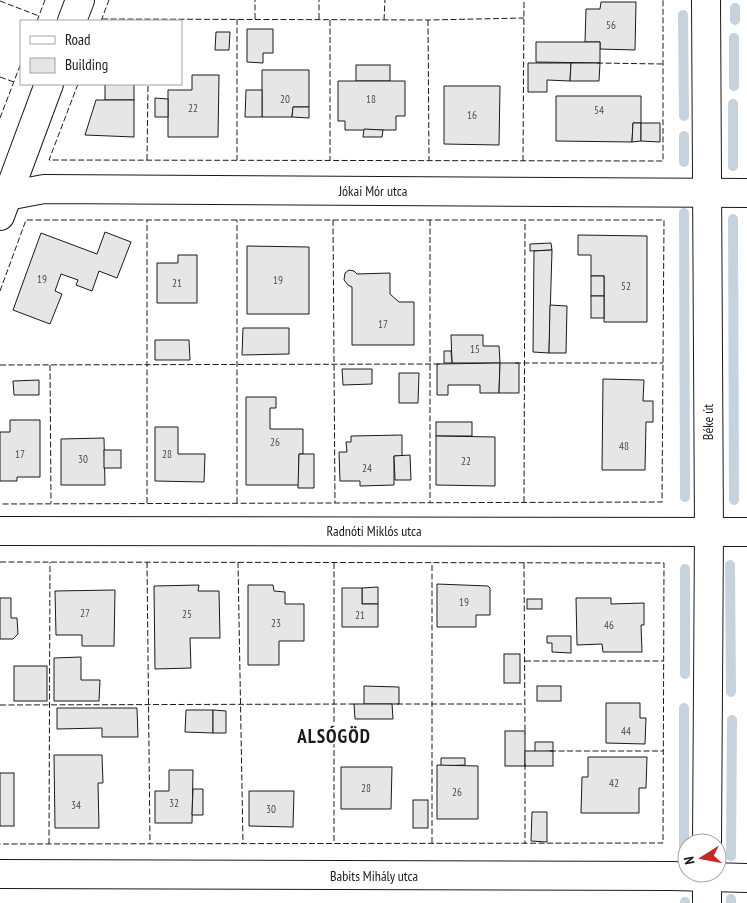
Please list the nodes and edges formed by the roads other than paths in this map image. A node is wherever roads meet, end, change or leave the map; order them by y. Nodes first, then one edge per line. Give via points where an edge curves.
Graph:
1 (80, 0) edge
2 (706, 0) edge
3 (72, 20) edge
4 (49, 85) edge
5 (707, 193) junction
6 (747, 193) edge
7 (2, 202) edge
8 (0, 531) edge
9 (709, 531) junction
10 (747, 532) edge
11 (707, 833) edge
12 (0, 874) edge
13 (747, 878) edge
14 (707, 884) edge

1 - 3 street
2 - 5 street, Béke út
4 - 7 street
5 - 6 street, Jókai Mór utca
5 - 7 street, Jókai Mór utca via 44,189
5 - 9 street, Béke út
8 - 9 street, Radnóti Miklós utca
9 - 10 street, Radnóti Miklós utca
9 - 11 street, Béke út
12 - 14 street, Babits Mihály utca
13 - 14 street, Babits Mihály utca

